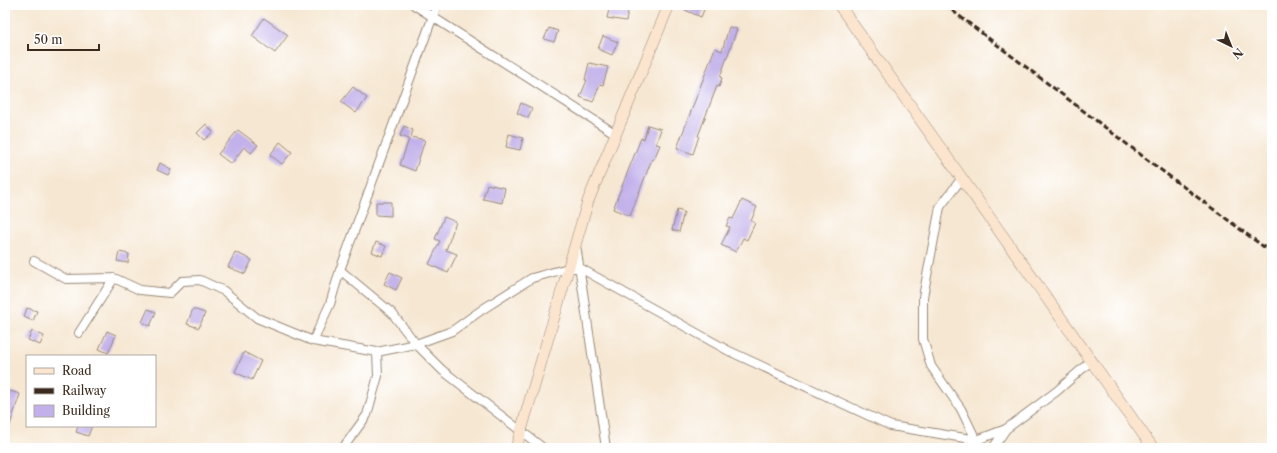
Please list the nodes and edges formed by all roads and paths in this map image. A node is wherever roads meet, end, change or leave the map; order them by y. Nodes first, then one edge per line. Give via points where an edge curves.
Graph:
1 (414, 5) edge
2 (436, 5) edge
3 (669, 5) edge
4 (839, 5) edge
5 (433, 17) junction
6 (616, 134) junction
7 (962, 178) junction
8 (34, 262) dead end
9 (574, 268) junction
10 (340, 270) junction
11 (114, 278) junction
12 (79, 333) dead end
13 (313, 342) junction
14 (416, 344) junction
15 (377, 352) junction
16 (1092, 360) junction
17 (1006, 429) junction
18 (521, 431) junction
19 (979, 444) edge
20 (343, 448) edge
21 (516, 448) edge
22 (543, 448) edge
23 (606, 448) edge
24 (993, 448) edge
25 (1153, 448) edge

1 - 5 street
2 - 5 street
3 - 6 main road
4 - 7 main road
5 - 6 street
5 - 10 street
6 - 9 main road via 588,201 576,242
7 - 16 main road
7 - 19 street via 940,207 923,296 923,339 931,366 961,408
8 - 11 street via 66,279
9 - 14 street via 532,278 452,331
9 - 18 main road
9 - 19 street via 729,351 891,426
9 - 23 street
10 - 13 street via 330,304
10 - 14 street via 392,313
11 - 12 street
11 - 13 street via 140,290 170,293 182,281 200,280 224,291 257,318
13 - 15 street
14 - 15 street
14 - 18 street via 442,370
15 - 20 street via 378,376 367,415
16 - 17 street via 1057,391
16 - 25 main road
17 - 19 street
17 - 24 street
18 - 21 main road
18 - 22 street

